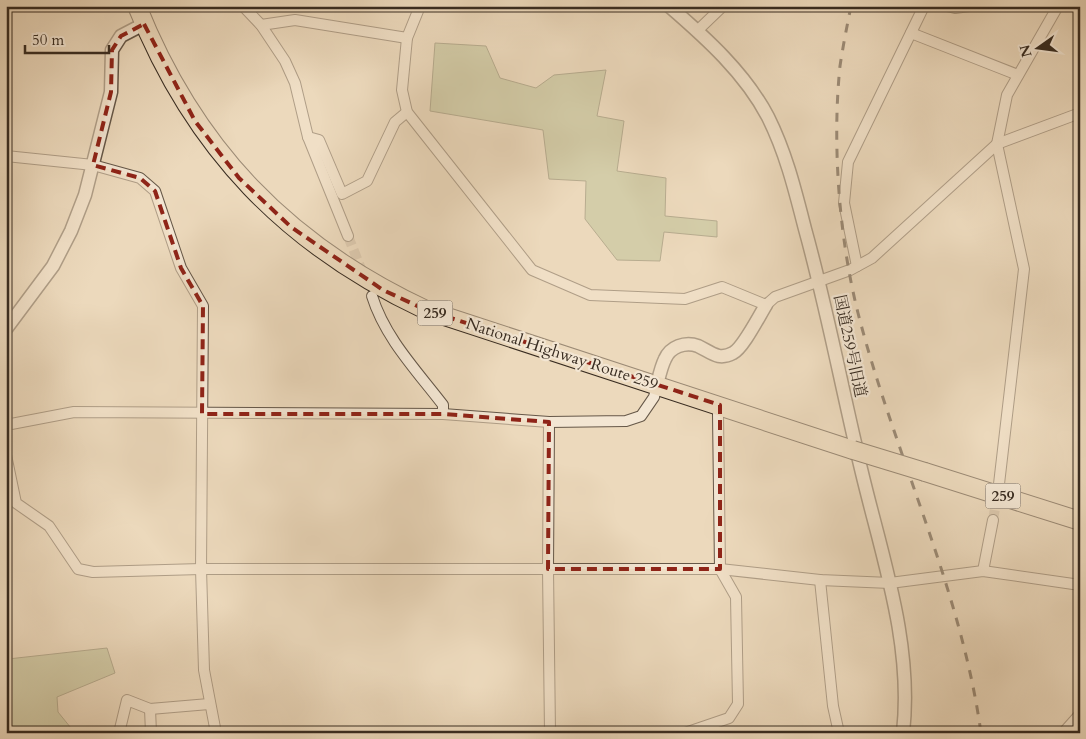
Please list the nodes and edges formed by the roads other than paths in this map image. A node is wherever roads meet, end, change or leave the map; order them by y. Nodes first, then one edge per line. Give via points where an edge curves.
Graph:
1 (137, 6) edge
2 (243, 6) edge
3 (420, 6) edge
4 (669, 6) edge
5 (723, 6) edge
6 (924, 6) edge
7 (947, 6) edge
8 (969, 6) edge
9 (1058, 6) edge
10 (144, 24) junction
11 (261, 25) junction
12 (698, 31) junction
13 (911, 33) junction
14 (406, 38) junction
15 (1018, 75) junction
16 (406, 112) junction
17 (1080, 113) edge
18 (308, 137) junction
19 (997, 144) junction
20 (6, 156) edge
21 (93, 165) junction
22 (348, 236) tunnel mouth
23 (857, 266) junction
24 (820, 281) junction
25 (372, 296) dead end
26 (766, 305) junction
27 (6, 329) edge
28 (657, 386) junction
29 (720, 405) junction
30 (202, 414) junction
31 (443, 414) junction
32 (549, 422) junction
33 (6, 425) edge
34 (6, 454) edge
35 (999, 484) tunnel mouth
36 (993, 520) tunnel mouth
37 (1080, 521) edge
38 (201, 569) junction
39 (548, 569) junction
40 (720, 569) junction
41 (982, 571) junction
42 (820, 580) junction
43 (890, 584) junction
44 (1080, 584) edge
45 (209, 704) junction
46 (150, 708) junction
47 (1080, 714) edge
48 (119, 733) edge
49 (151, 733) edge
50 (216, 733) edge
51 (550, 733) edge
52 (685, 733) edge
53 (839, 733) edge
54 (903, 733) edge
55 (1063, 733) edge

1 - 10 highway, National Highway Route 259 / 259
2 - 11 street
3 - 14 street
4 - 12 street, 国道259号旧道
5 - 12 street
6 - 13 street
7 - 8 street
9 - 15 street
10 - 21 street via 121,36 112,50 111,92
10 - 28 highway, National Highway Route 259 / 259 via 195,120 239,178 291,227 346,267 383,290 426,310
11 - 14 street via 295,20
11 - 18 street via 295,83
12 - 24 street, 国道259号旧道 via 746,83 767,115 788,163
13 - 15 street
13 - 23 street via 848,162 844,203
14 - 16 street via 402,90
15 - 19 street via 1007,95
16 - 18 street via 396,122 367,181 342,194 319,140
16 - 26 street via 532,270 590,295 685,299 722,287
17 - 19 street
18 - 22 street
19 - 23 street via 872,258
19 - 35 street via 1024,268
20 - 21 street
21 - 27 street via 71,231 53,266
21 - 30 street via 140,178 155,191 181,268 203,306
23 - 24 street
24 - 26 street via 775,297
24 - 43 street, 国道259号旧道 via 856,450
25 - 31 street via 378,317 444,406
26 - 28 street via 743,343 732,354 715,356 689,344 672,350 665,358
28 - 29 highway, National Highway Route 259 / 259
28 - 32 street via 654,397 641,416 626,421
29 - 37 highway, National Highway Route 259 / 259, bridge
29 - 40 street
30 - 31 street
30 - 33 street via 74,412
30 - 38 street
31 - 32 street
32 - 39 street
34 - 38 street via 16,503 49,526 78,568 93,572
36 - 41 street
38 - 39 street
38 - 45 street via 204,670
39 - 40 street
39 - 51 street
40 - 42 street
40 - 52 street via 736,597 738,704 729,718
41 - 43 street
41 - 44 street
42 - 43 street
42 - 53 street via 833,706
43 - 54 street, 国道259号旧道 via 905,673
45 - 46 street
45 - 50 street
46 - 48 street via 127,700
46 - 49 street
47 - 55 street

